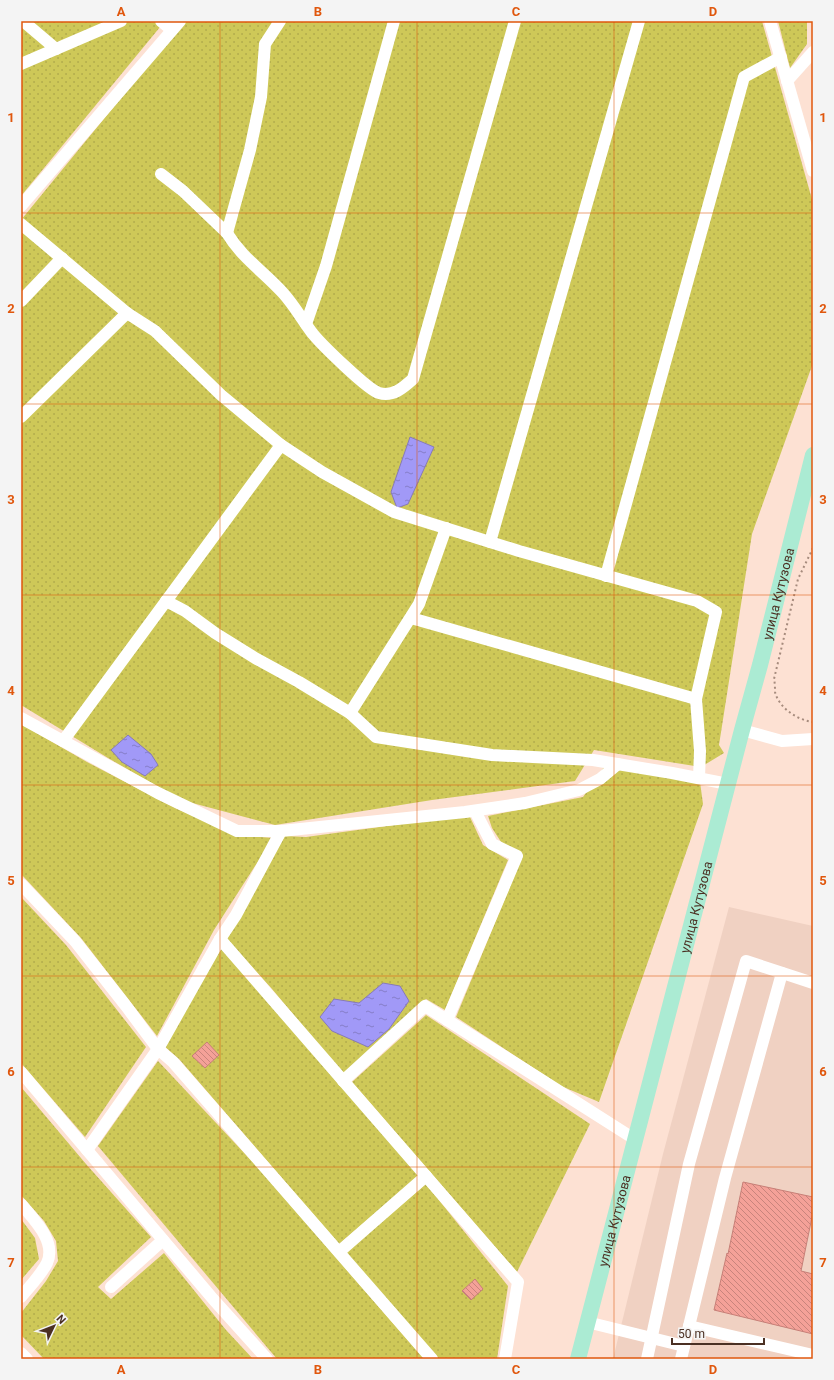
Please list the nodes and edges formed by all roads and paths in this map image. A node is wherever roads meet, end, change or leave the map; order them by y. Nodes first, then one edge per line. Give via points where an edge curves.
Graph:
1 (23, 21) edge
2 (121, 21) edge
3 (161, 21) edge
4 (280, 21) edge
5 (394, 21) edge
6 (515, 21) edge
7 (639, 21) edge
8 (770, 21) edge
9 (176, 25) edge
10 (56, 49) junction
11 (813, 52) edge
12 (780, 57) junction
13 (21, 64) edge
14 (787, 81) junction
15 (813, 171) edge
16 (161, 174) dead end
17 (21, 206) edge
18 (21, 224) edge
19 (227, 233) junction
20 (62, 258) junction
21 (21, 301) edge
22 (127, 313) junction
23 (306, 324) junction
24 (21, 418) edge
25 (281, 445) junction
26 (813, 455) edge
27 (446, 528) junction
28 (490, 542) junction
29 (813, 548) edge
30 (606, 576) junction
31 (166, 601) junction
32 (410, 618) junction
33 (696, 699) junction
34 (350, 713) junction
35 (21, 718) edge
36 (813, 722) edge
37 (742, 730) junction
38 (813, 739) edge
39 (63, 741) junction
40 (618, 764) junction
41 (699, 778) junction
42 (728, 784) junction
43 (475, 811) junction
44 (281, 830) junction
45 (21, 884) edge
46 (220, 939) junction
47 (782, 973) junction
48 (813, 983) edge
49 (447, 1020) junction
50 (158, 1049) junction
51 (21, 1072) edge
52 (343, 1081) junction
53 (636, 1140) junction
54 (87, 1150) junction
55 (426, 1176) junction
56 (21, 1204) edge
57 (163, 1240) junction
58 (338, 1252) junction
59 (111, 1287) dead end
60 (21, 1297) edge
61 (587, 1322) junction
62 (689, 1326) junction
63 (652, 1338) junction
64 (684, 1346) junction
65 (21, 1353) edge
66 (813, 1355) edge
67 (27, 1359) edge
68 (267, 1359) edge
69 (432, 1359) edge
70 (505, 1359) edge
71 (578, 1359) edge
72 (647, 1359) edge
73 (681, 1359) edge

1 - 10 street
2 - 10 street
3 - 9 street
4 - 19 street via 265,44 261,97 250,150
5 - 23 street via 326,266
6 - 23 street via 413,379 392,394 378,393 360,381
7 - 28 street
8 - 12 street
9 - 17 street
10 - 13 street
11 - 14 street
12 - 14 street
12 - 30 street via 744,77
14 - 15 street
16 - 19 street
18 - 20 street
19 - 23 street via 236,247 283,293
20 - 21 street
20 - 22 street
22 - 24 street
22 - 25 street via 155,331 222,395
25 - 27 street via 322,472 394,512
25 - 31 street
26 - 37 main road, улица Кутузова
27 - 28 street
27 - 32 street via 419,604
28 - 30 street
29 - 36 path via 798,579 774,679 781,704 805,721
30 - 33 street via 697,601 716,612
31 - 34 street via 255,658
31 - 39 street
32 - 33 street
32 - 34 street
33 - 41 street via 700,751
34 - 40 street via 376,737 492,755 592,760
35 - 39 street
37 - 38 street via 782,741
37 - 42 main road, улица Кутузова
39 - 44 street via 158,793 237,831
40 - 41 street
40 - 43 street via 600,779 579,790 525,803
41 - 42 street
42 - 53 main road, улица Кутузова
43 - 44 street
43 - 49 street via 492,844 517,856
44 - 46 street via 236,915
45 - 50 street via 75,941
46 - 50 street
46 - 52 street
47 - 48 street
47 - 62 street via 725,1178
47 - 63 street via 746,961 689,1164
49 - 52 street via 425,1006
49 - 53 street
50 - 54 street
50 - 58 street via 173,1062
51 - 54 street
52 - 55 street
53 - 61 main road, улица Кутузова
54 - 57 street
55 - 58 street
55 - 70 street via 518,1282
56 - 60 street via 47,1239 49,1252 48,1262
57 - 59 street
57 - 68 street
58 - 69 street
61 - 63 street
61 - 71 main road, улица Кутузова
62 - 64 street
62 - 66 street
63 - 64 street
63 - 72 street
64 - 73 street
65 - 67 street

